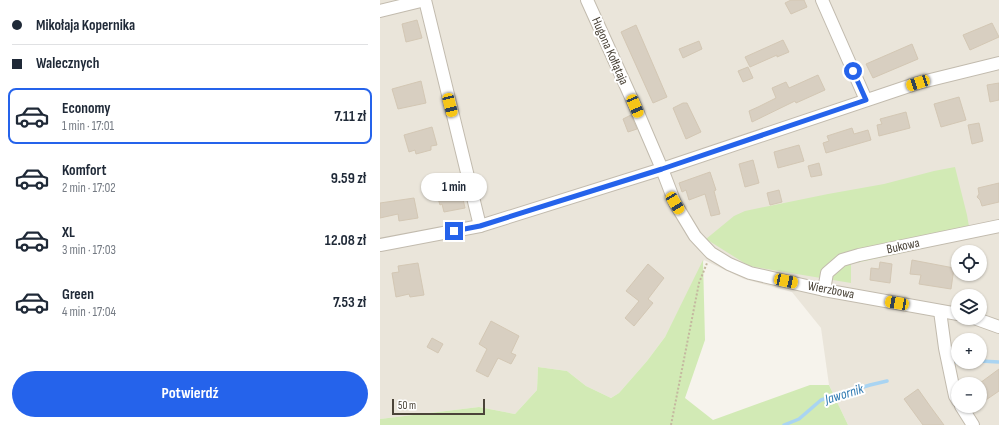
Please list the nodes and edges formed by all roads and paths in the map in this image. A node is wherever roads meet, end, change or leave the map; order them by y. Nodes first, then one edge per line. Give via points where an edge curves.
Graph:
1 (425, 0) edge
2 (587, 0) edge
3 (822, 0) edge
4 (402, 3) edge
5 (380, 11) edge
6 (999, 63) edge
7 (866, 100) junction
8 (662, 169) junction
9 (480, 226) junction
10 (999, 226) edge
11 (380, 245) edge
12 (711, 253) junction
13 (824, 290) junction
14 (940, 311) junction
15 (951, 313) edge
16 (987, 323) edge
17 (999, 327) edge
18 (951, 377) edge
19 (965, 413) edge
20 (671, 425) edge
21 (973, 425) edge

1 - 4 street
1 - 9 street
2 - 8 street, Hugona Kołłątaja
3 - 7 street
4 - 5 street
6 - 7 street via 918,83
7 - 8 street
8 - 9 street
8 - 12 street, Wierzbowa via 675,203 695,236
9 - 11 street
10 - 13 street, Bukowa via 842,260 827,273
12 - 13 street, Wierzbowa via 750,273
12 - 20 path via 699,283
13 - 14 street, Wierzbowa
14 - 15 street, Wierzbowa
14 - 18 street
16 - 17 street
19 - 21 street

